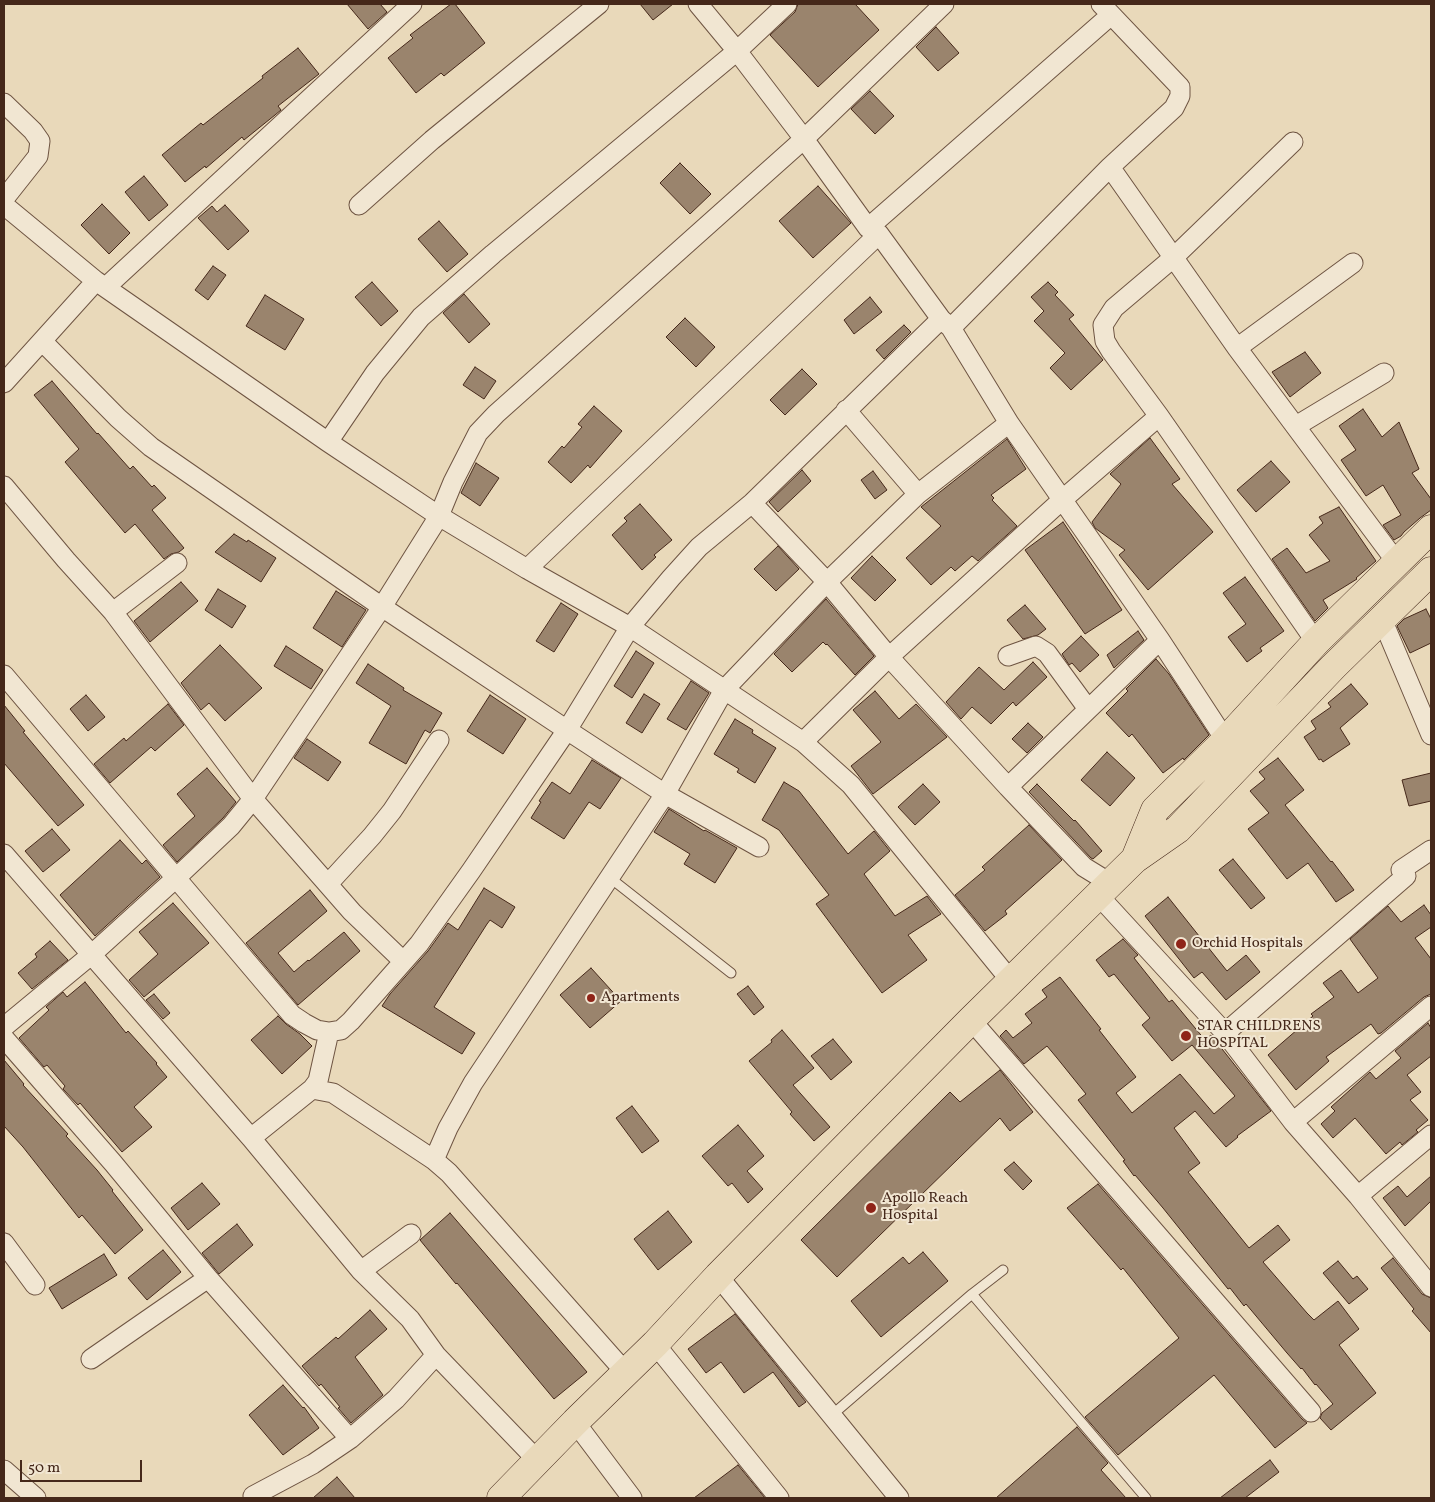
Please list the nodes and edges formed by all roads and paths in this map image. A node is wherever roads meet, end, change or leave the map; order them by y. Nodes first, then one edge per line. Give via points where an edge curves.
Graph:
1 (412, 4) edge
2 (599, 4) edge
3 (698, 4) edge
4 (787, 4) edge
5 (944, 4) edge
6 (1106, 9) edge
7 (738, 51) junction
8 (4, 103) edge
9 (804, 139) junction
10 (1293, 142) dead end
11 (1110, 167) junction
12 (4, 199) edge
13 (4, 205) edge
14 (359, 206) dead end
15 (873, 231) junction
16 (1173, 258) junction
17 (1353, 263) dead end
18 (101, 284) junction
19 (946, 324) junction
20 (42, 341) junction
21 (1237, 348) junction
22 (1384, 373) dead end
23 (4, 383) edge
24 (846, 410) junction
25 (1159, 416) junction
26 (1009, 423) junction
27 (1296, 426) junction
28 (328, 442) junction
29 (4, 486) edge
30 (918, 494) junction
31 (1062, 500) junction
32 (752, 503) junction
33 (439, 516) junction
34 (1431, 529) edge
35 (177, 563) dead end
36 (1398, 564) junction
37 (527, 569) junction
38 (1431, 571) edge
39 (828, 582) junction
40 (382, 607) junction
41 (113, 612) junction
42 (1382, 619) junction
43 (630, 627) junction
44 (1160, 640) junction
45 (1316, 642) junction
46 (1008, 656) dead end
47 (889, 657) junction
48 (4, 675) edge
49 (724, 690) junction
50 (1088, 708) junction
51 (567, 730) junction
52 (1431, 735) edge
53 (439, 740) dead end
54 (1225, 741) junction
55 (803, 742) junction
56 (1242, 762) junction
57 (1008, 787) junction
58 (665, 794) junction
59 (253, 798) junction
60 (759, 848) dead end
61 (1431, 850) edge
62 (4, 854) edge
63 (1135, 859) junction
64 (609, 877) junction
65 (176, 878) junction
66 (328, 884) junction
67 (1104, 889) junction
68 (91, 955) junction
69 (403, 961) junction
70 (731, 973) dead end
71 (1011, 981) junction
72 (1431, 1006) edge
73 (971, 1020) junction
74 (4, 1027) edge
75 (329, 1032) junction
76 (1225, 1033) junction
77 (4, 1038) edge
78 (312, 1089) junction
79 (1293, 1122) junction
80 (1431, 1135) edge
81 (251, 1138) junction
82 (434, 1160) junction
83 (1358, 1196) junction
84 (410, 1234) dead end
85 (4, 1242) edge
86 (1003, 1270) dead end
87 (361, 1271) junction
88 (718, 1276) junction
89 (208, 1278) junction
90 (35, 1285) dead end
91 (1431, 1287) edge
92 (972, 1294) junction
93 (655, 1344) junction
94 (436, 1355) junction
95 (91, 1359) dead end
96 (626, 1372) junction
97 (1311, 1412) dead end
98 (832, 1415) junction
99 (575, 1422) junction
100 (350, 1439) junction
101 (537, 1460) junction
102 (4, 1470) edge
103 (253, 1496) dead end
104 (36, 1498) edge
105 (501, 1498) edge
106 (632, 1498) edge
107 (780, 1498) edge
108 (900, 1498) edge
109 (1146, 1498) edge

1 - 18 street
2 - 14 street via 432,140
3 - 7 street
4 - 7 street
5 - 9 street
6 - 11 street via 1180,87 1174,108
6 - 15 street
7 - 9 street
7 - 28 street via 421,317 374,373
8 - 12 street via 40,141 38,156
9 - 15 street
9 - 33 street via 496,414 478,433
10 - 16 street
11 - 16 street
11 - 19 street
13 - 18 street
15 - 19 street
15 - 37 street
16 - 21 street
16 - 25 street via 1114,308 1103,324 1108,346
17 - 21 street
18 - 20 street
18 - 28 street
19 - 24 street
19 - 26 street
20 - 23 street
20 - 40 street via 151,447
21 - 27 street
22 - 27 street
24 - 30 street
24 - 32 street
25 - 31 street
25 - 45 street
26 - 30 street
26 - 31 street
27 - 36 street
28 - 33 street
29 - 41 street
30 - 39 street
31 - 44 street
31 - 47 street
32 - 39 street
32 - 43 street via 699,547
33 - 37 street
33 - 40 street
34 - 36 main road
35 - 41 street
36 - 45 main road
37 - 43 street
38 - 42 main road
39 - 47 street
39 - 49 street
40 - 51 street
40 - 59 street
41 - 59 street
42 - 52 street
42 - 56 main road
43 - 49 street
43 - 51 street
44 - 50 street
44 - 54 street
45 - 54 main road
46 - 50 street via 1036,646 1047,653
47 - 55 street
47 - 57 street
48 - 65 street
49 - 55 street
49 - 58 street
50 - 57 street
51 - 58 street
51 - 69 street via 471,871 419,944
53 - 66 street via 392,811
54 - 56 street
54 - 63 main road via 1155,810
55 - 71 street via 851,785
56 - 63 main road via 1178,829
57 - 67 street
58 - 60 street
58 - 64 street
59 - 65 street via 231,826
59 - 66 street
61 - 76 street
62 - 68 street
63 - 67 main road
64 - 70 lane
64 - 82 street via 473,1083
65 - 68 street
65 - 75 street via 292,1014 318,1030
66 - 69 street
67 - 71 main road
67 - 76 street
68 - 74 street
68 - 81 street
69 - 75 street via 341,1030
71 - 73 main road
72 - 79 street
73 - 88 main road
73 - 97 street
75 - 78 street via 318,1081
76 - 79 street
77 - 89 street
78 - 81 street
78 - 82 street via 333,1093
79 - 83 street
80 - 83 street
81 - 87 street
82 - 96 street via 450,1173
83 - 91 street
84 - 87 street
85 - 90 street
86 - 92 lane
87 - 94 street via 410,1319
88 - 93 main road
88 - 98 street
89 - 95 street
89 - 100 street
92 - 98 lane
92 - 109 lane
93 - 96 main road
93 - 107 street
94 - 100 street via 396,1399
94 - 101 street
96 - 99 main road
98 - 108 street
99 - 101 main road
99 - 106 street
100 - 103 street via 313,1464
101 - 105 main road
102 - 104 street

